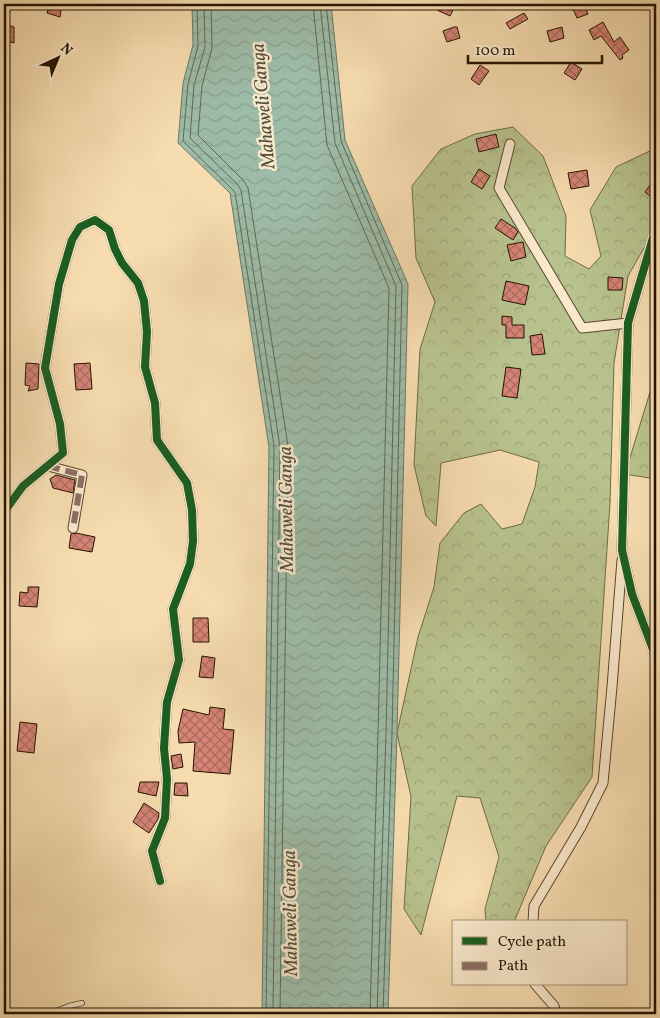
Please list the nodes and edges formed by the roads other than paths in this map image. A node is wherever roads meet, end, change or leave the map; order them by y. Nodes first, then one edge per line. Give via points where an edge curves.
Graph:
1 (510, 144) dead end
2 (656, 232) edge
3 (628, 323) junction
4 (48, 466) junction
5 (4, 512) edge
6 (73, 528) dead end
7 (622, 550) junction
8 (656, 657) edge
9 (160, 881) dead end
10 (533, 920) edge
11 (537, 986) edge
12 (82, 1003) dead end
13 (48, 1014) edge
14 (556, 1014) edge

1 - 3 street via 499,188 582,328
2 - 3 street
3 - 7 street
4 - 5 street via 23,486
4 - 6 street via 82,475
4 - 9 street via 63,453 60,424 45,368 59,284 72,240 80,227 95,220 109,230 122,263 138,283 144,302 146,367 155,403 157,440 187,483 192,510 194,541 190,564 173,608 178,660 167,702 165,818 152,851
7 - 8 street via 632,594
7 - 10 street via 603,783 534,906
11 - 14 street via 554,1006
12 - 13 lane

